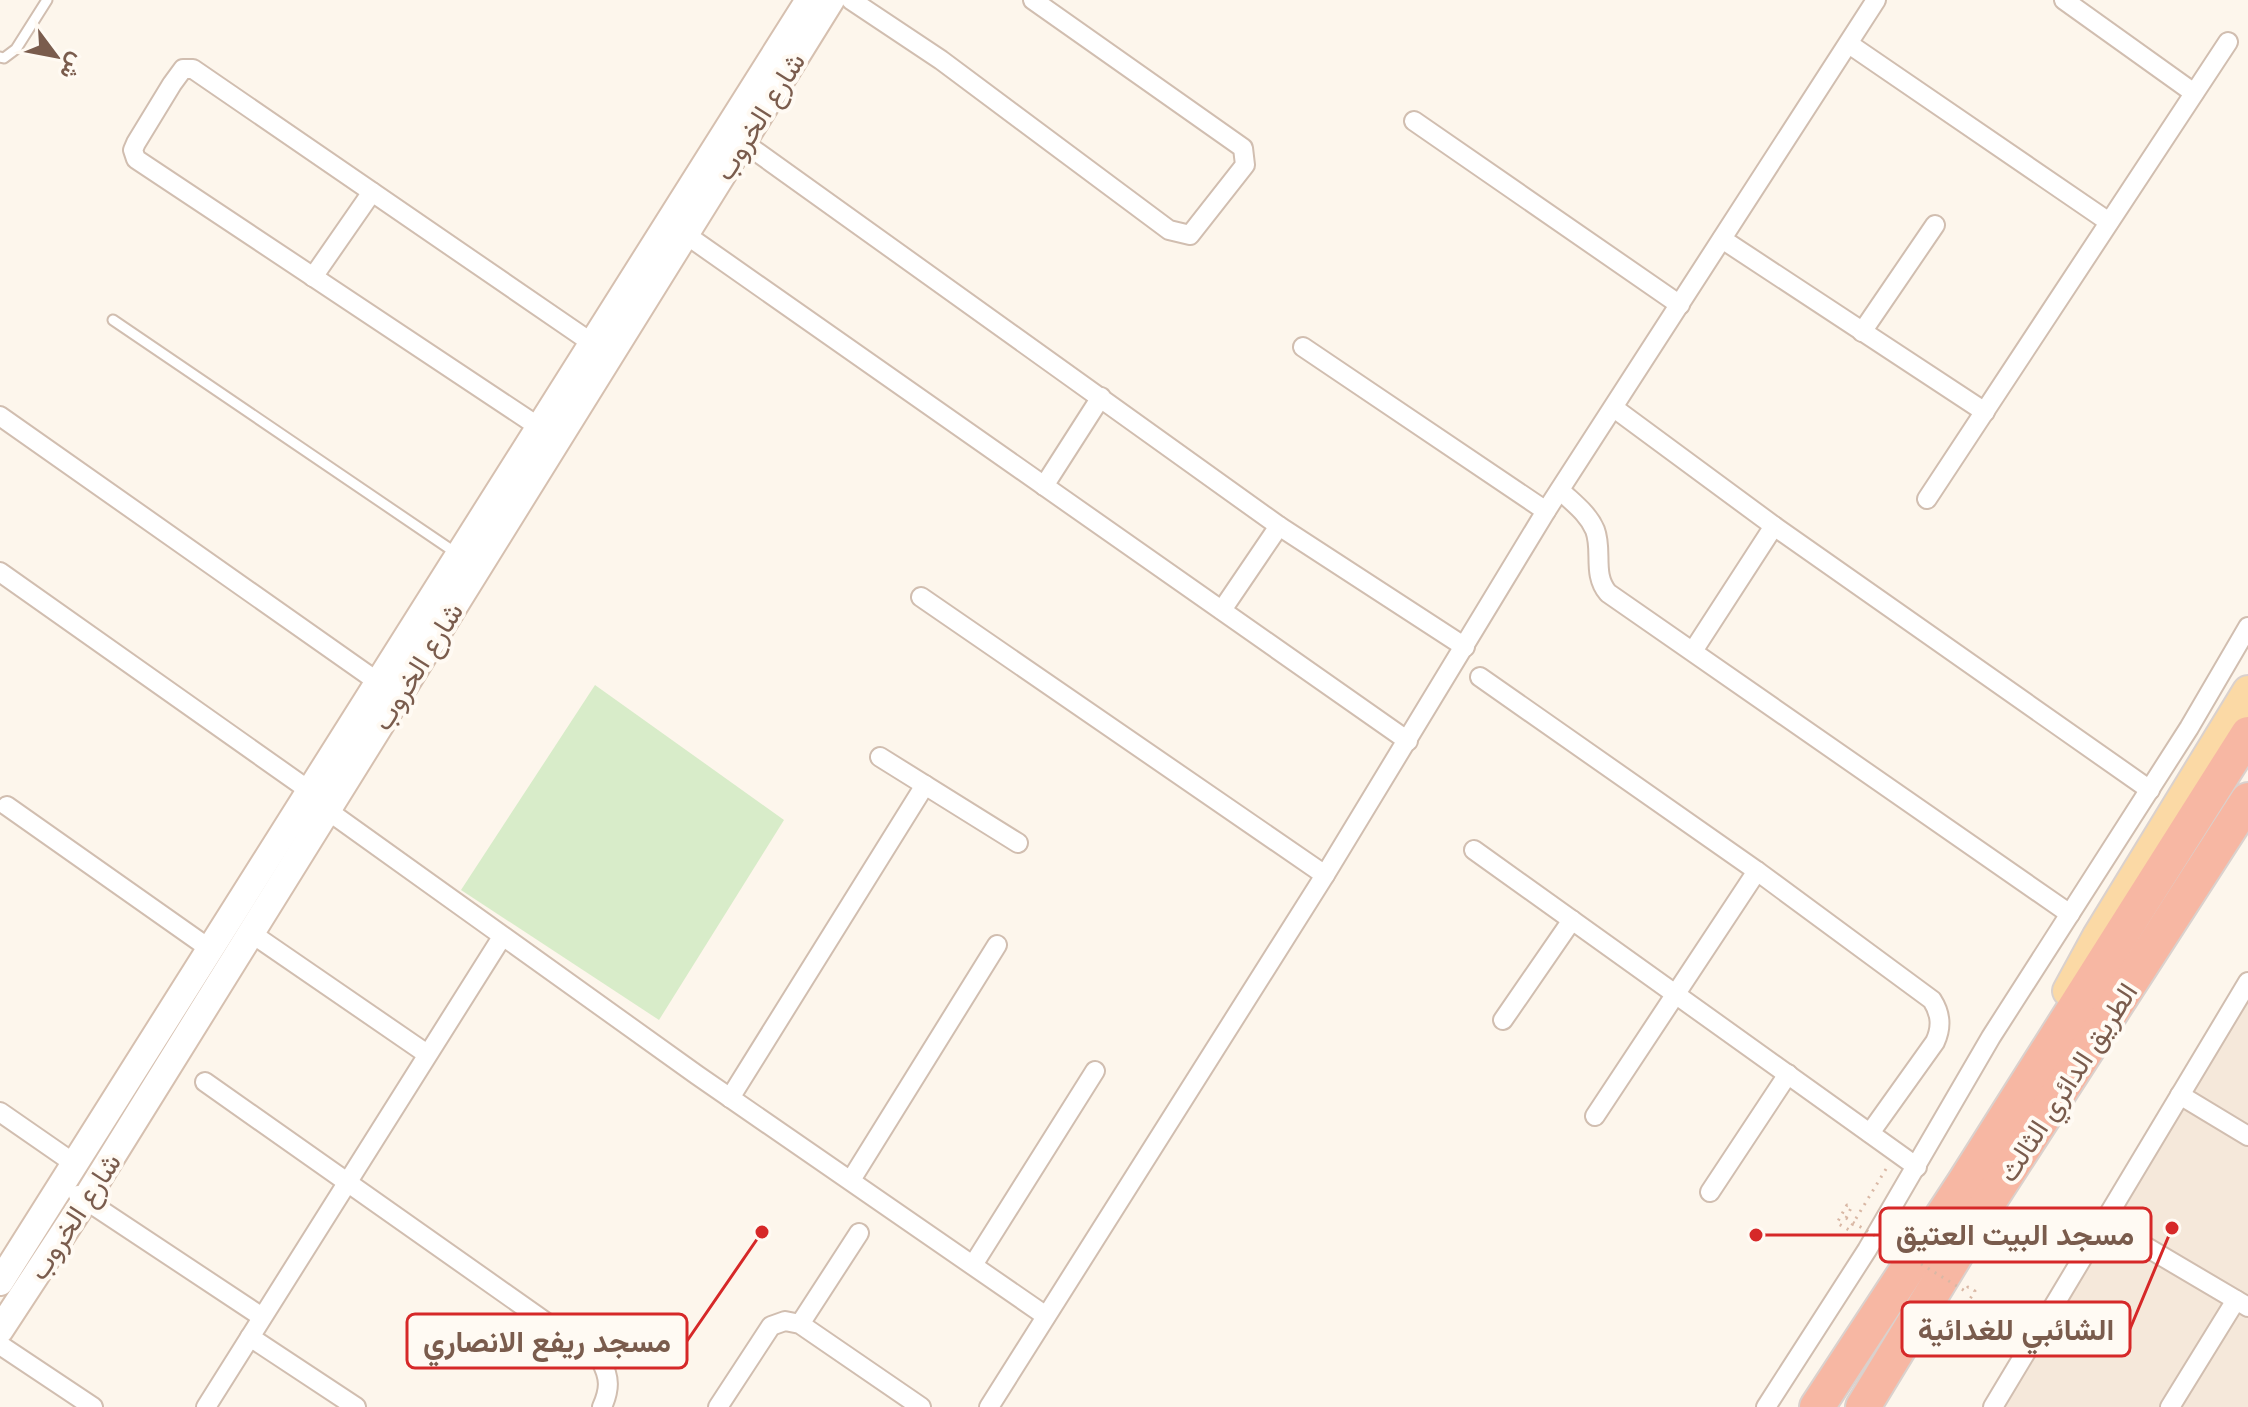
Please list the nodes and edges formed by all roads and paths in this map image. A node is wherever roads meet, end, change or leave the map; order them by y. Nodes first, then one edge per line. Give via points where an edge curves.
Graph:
1 (47, 0) edge
2 (809, 0) edge
3 (831, 0) edge
4 (851, 0) edge
5 (1033, 0) edge
6 (1876, 0) edge
7 (2064, 0) edge
8 (2228, 42) dead end
9 (1849, 44) junction
10 (0, 57) edge
11 (2194, 93) junction
12 (1414, 121) dead end
13 (743, 142) junction
14 (372, 192) junction
15 (2109, 222) junction
16 (1935, 225) dead end
17 (685, 234) junction
18 (1722, 239) junction
19 (313, 277) junction
20 (1680, 305) junction
21 (113, 320) dead end
22 (1862, 332) junction
23 (592, 343) junction
24 (1303, 347) dead end
25 (1101, 397) junction
26 (1614, 408) junction
27 (1985, 412) junction
28 (0, 416) edge
29 (539, 427) junction
30 (1044, 486) junction
31 (1560, 490) junction
32 (1927, 499) dead end
33 (1546, 511) junction
34 (1279, 526) junction
35 (1774, 526) junction
36 (459, 555) junction
37 (0, 572) edge
38 (921, 597) dead end
39 (1222, 610) junction
40 (2248, 627) edge
41 (1465, 647) junction
42 (1693, 651) junction
43 (1480, 677) dead end
44 (378, 682) junction
45 (2248, 691) edge
46 (2248, 734) edge
47 (1408, 741) junction
48 (880, 757) dead end
49 (925, 785) junction
50 (2150, 790) junction
51 (318, 800) junction
52 (2248, 800) edge
53 (7, 806) dead end
54 (2248, 825) edge
55 (1018, 843) dead end
56 (1474, 850) dead end
57 (1757, 871) junction
58 (1325, 875) junction
59 (2070, 914) junction
60 (1572, 920) junction
61 (251, 933) junction
62 (502, 937) junction
63 (997, 945) dead end
64 (210, 949) junction
65 (2248, 982) edge
66 (1676, 994) junction
67 (1503, 1020) dead end
68 (427, 1054) junction
69 (1095, 1071) dead end
70 (2073, 1073) junction
71 (1788, 1074) junction
72 (205, 1082) dead end
73 (2180, 1095) junction
74 (730, 1098) junction
75 (0, 1112) edge
76 (1595, 1116) dead end
77 (1870, 1133) junction
78 (2248, 1136) edge
79 (1896, 1152) junction
80 (1917, 1167) junction
81 (68, 1174) junction
82 (851, 1180) junction
83 (347, 1182) junction
84 (1964, 1183) junction
85 (1710, 1192) dead end
86 (85, 1200) junction
87 (2104, 1222) junction
88 (859, 1233) dead end
89 (973, 1265) junction
90 (0, 1282) edge
91 (2242, 1303) edge
92 (1046, 1316) junction
93 (262, 1317) junction
94 (800, 1324) junction
95 (0, 1330) edge
96 (250, 1337) junction
97 (0, 1345) edge
98 (2028, 1349) junction
99 (93, 1407) edge
100 (206, 1407) edge
101 (356, 1407) edge
102 (602, 1407) edge
103 (718, 1407) edge
104 (921, 1407) edge
105 (989, 1407) edge
106 (1766, 1407) edge
107 (1817, 1407) edge
108 (1863, 1407) edge
109 (1993, 1407) edge
110 (2170, 1407) edge

1 - 10 lane via 16,49
2 - 23 main road, شارع الخروب
3 - 13 main road, شارع الخروب
4 - 5 street via 941,60 1169,230 1190,235 1245,165 1243,148
6 - 9 street
7 - 11 street
8 - 11 street
9 - 15 street
9 - 18 street
11 - 15 street
12 - 20 street
13 - 17 main road, شارع الخروب
13 - 25 street
14 - 19 street
14 - 19 street via 193,69 183,69 172,84 133,155
14 - 23 street
15 - 27 street
16 - 22 street
17 - 30 street
17 - 51 main road, شارع الخروب
18 - 20 street
18 - 22 street
19 - 29 street
20 - 26 street
21 - 36 lane
22 - 27 street
23 - 29 main road, شارع الخروب
24 - 33 street
25 - 30 street
25 - 34 street
26 - 31 street
26 - 35 street
27 - 32 street
28 - 44 street
29 - 36 main road, شارع الخروب
30 - 39 street
31 - 33 street
31 - 42 street via 1593,526 1603,587
33 - 41 street
34 - 39 street
34 - 41 street
35 - 42 street
35 - 50 street
36 - 44 main road, شارع الخروب
37 - 51 street
38 - 58 street
39 - 47 street
40 - 50 street
41 - 47 street
42 - 59 street
43 - 57 street
44 - 51 main road, شارع الخروب
45 - 84 main road via 2098,936
46 - 84 highway, الطريق الدائري الثالث
47 - 58 street
48 - 49 street
49 - 55 street
49 - 74 street
50 - 59 street
51 - 61 main road, شارع الخروب
51 - 62 street
51 - 64 main road, شارع الخروب
52 - 70 highway, الطريق الدائري الثالث
53 - 64 street
54 - 70 main road
56 - 60 street
57 - 66 street
57 - 77 street via 1926,994 1937,1008 1935,1042
58 - 92 street
59 - 80 street
60 - 66 street
60 - 67 street
61 - 68 street
61 - 86 main road, شارع الخروب
62 - 68 street
62 - 74 street
63 - 82 street
64 - 81 main road, شارع الخروب
65 - 73 street
66 - 71 street
66 - 76 street
68 - 83 street
69 - 89 street
70 - 108 highway, الطريق الدائري الثالث
71 - 77 street
71 - 85 street
72 - 83 street
73 - 78 street
73 - 87 street
74 - 82 street
75 - 81 street
77 - 79 street
79 - 80 street
79 - 98 path, bridge via 1849,1230 1837,1223 1847,1205 1851,1208 1846,1218 1965,1291 1975,1291 1963,1310
80 - 106 street
81 - 86 street
81 - 90 main road, شارع الخروب
82 - 89 street
83 - 93 street
83 - 102 street via 601,1361 609,1391
84 - 107 highway, الطريق الدائري الثالث
86 - 93 street
86 - 95 main road, شارع الخروب
87 - 91 street
87 - 98 street
88 - 94 street
89 - 92 street
91 - 110 street
92 - 105 street
93 - 96 street
94 - 103 street via 785,1321 771,1326
94 - 104 street
96 - 100 street
96 - 101 street
97 - 99 street
98 - 109 street

